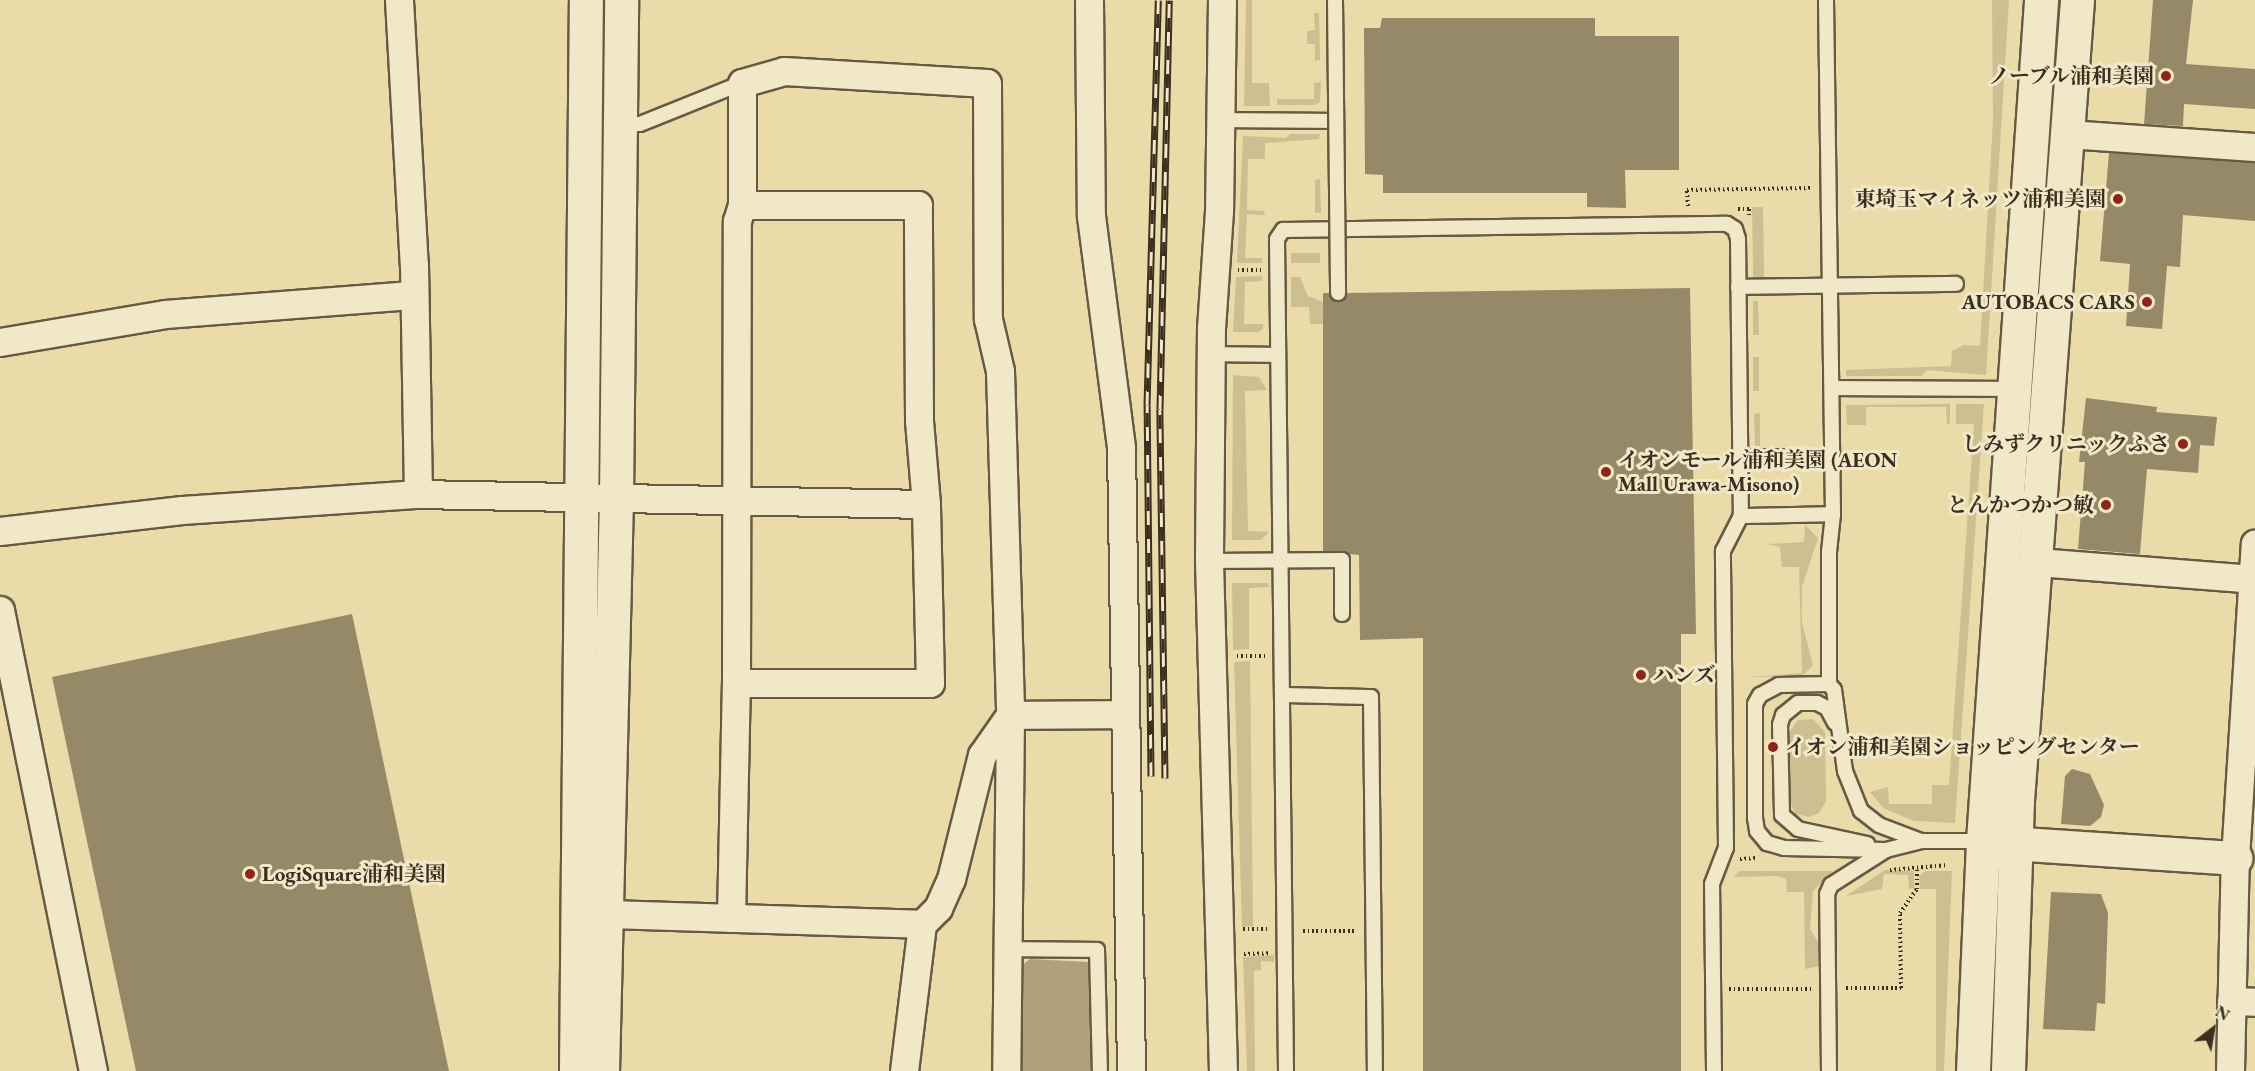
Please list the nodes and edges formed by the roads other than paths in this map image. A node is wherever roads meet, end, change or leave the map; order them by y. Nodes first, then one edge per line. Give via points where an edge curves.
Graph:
1 (399, 0) edge
2 (586, 0) edge
3 (621, 0) edge
4 (1089, 0) edge
5 (1222, 0) edge
6 (1335, 0) edge
7 (1826, 0) edge
8 (2041, 0) edge
9 (2077, 0) edge
10 (742, 83) junction
11 (1220, 120) junction
12 (1336, 121) junction
13 (618, 126) junction
14 (2067, 134) junction
15 (2255, 147) edge
16 (742, 205) junction
17 (1956, 284) dead end
18 (1830, 286) junction
19 (1738, 287) junction
20 (1338, 293) dead end
21 (414, 295) junction
22 (0, 342) edge
23 (1210, 354) junction
24 (1278, 355) junction
25 (1832, 388) junction
26 (2014, 389) junction
27 (1740, 457) junction
28 (1832, 457) junction
29 (418, 494) junction
30 (579, 497) junction
31 (616, 498) junction
32 (738, 498) junction
33 (926, 504) junction
34 (1833, 514) junction
35 (1741, 516) junction
36 (0, 531) edge
37 (2255, 544) edge
38 (1209, 561) junction
39 (1280, 562) junction
40 (2038, 562) junction
41 (2254, 579) edge
42 (0, 610) edge
43 (1342, 614) dead end
44 (736, 683) junction
45 (1829, 684) junction
46 (1282, 695) junction
47 (1124, 714) junction
48 (1010, 715) junction
49 (2249, 718) edge
50 (1840, 735) junction
51 (1921, 841) junction
52 (1983, 841) junction
53 (2015, 843) junction
54 (1886, 850) junction
55 (2245, 859) edge
56 (606, 914) junction
57 (730, 918) junction
58 (922, 924) junction
59 (1007, 949) junction
60 (2243, 1001) edge
61 (93, 1071) edge
62 (576, 1071) edge
63 (602, 1071) edge
64 (904, 1071) edge
65 (1006, 1071) edge
66 (1100, 1071) edge
67 (1131, 1071) edge
68 (1223, 1071) edge
69 (1286, 1071) edge
70 (1375, 1071) edge
71 (1714, 1071) edge
72 (1829, 1071) edge
73 (1973, 1071) edge
74 (2008, 1071) edge
75 (2230, 1071) edge

1 - 21 street
2 - 30 street
3 - 13 street
4 - 47 street via 1091,216 1121,448
5 - 11 street
6 - 12 lane, bridge
7 - 18 lane
8 - 26 street
9 - 14 street
10 - 13 lane via 640,124
10 - 16 street
10 - 48 street via 784,71 987,83 988,319 1000,371
11 - 12 lane
11 - 23 street
12 - 20 lane, bridge
13 - 31 street
14 - 15 street
14 - 40 street
16 - 32 street via 737,221
16 - 33 street via 918,205 919,420
17 - 18 lane
18 - 19 lane
18 - 25 lane
19 - 24 lane via 1738,239 1727,224 1289,228 1277,240
19 - 27 lane
21 - 22 street via 165,314
21 - 29 street
23 - 24 lane
23 - 38 street
24 - 39 lane
25 - 26 lane
25 - 28 lane
26 - 52 street
27 - 28 lane
27 - 35 lane
28 - 34 lane
29 - 30 street
29 - 36 street via 182,510
30 - 31 street
30 - 62 street
31 - 32 street
31 - 56 street
32 - 33 street
32 - 44 street
33 - 44 street via 930,683
34 - 35 lane
34 - 45 lane via 1829,551
35 - 71 lane via 1723,551 1726,848 1712,884
37 - 41 street
38 - 39 lane
38 - 68 street
39 - 43 lane via 1342,560
39 - 46 lane
40 - 41 street
40 - 53 street
41 - 49 street
42 - 61 street
44 - 57 street
45 - 50 lane via 1834,690
45 - 54 lane via 1779,685 1760,695 1755,704 1757,831 1767,843 1784,848
46 - 69 lane
46 - 70 lane via 1371,697
47 - 48 street
47 - 67 street
48 - 58 street via 982,755 951,879 938,908
48 - 59 street
49 - 55 street
50 - 51 lane via 1845,771 1861,811 1879,825
50 - 54 lane via 1827,708 1817,703 1798,703 1783,715 1782,815 1798,829
51 - 52 lane
51 - 54 lane
52 - 53 street
52 - 73 street
53 - 55 street
53 - 74 street
54 - 72 lane via 1830,885 1827,894
55 - 60 street
56 - 57 street
56 - 63 street
57 - 58 street
58 - 64 street
59 - 65 street
59 - 66 lane via 1097,950
60 - 75 street

